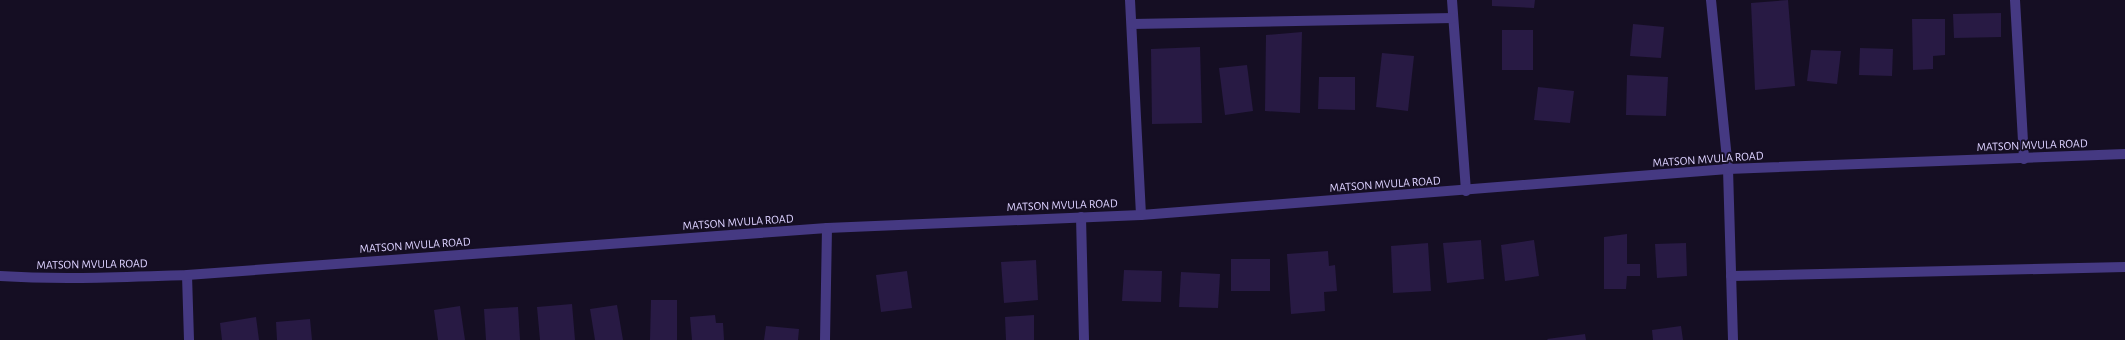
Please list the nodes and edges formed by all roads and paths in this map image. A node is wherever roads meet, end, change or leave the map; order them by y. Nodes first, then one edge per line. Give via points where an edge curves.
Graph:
1 (1130, 0) edge
2 (1452, 0) edge
3 (1711, 0) edge
4 (2015, 0) edge
5 (1453, 18) junction
6 (1132, 24) junction
7 (2125, 154) edge
8 (2024, 159) junction
9 (1728, 169) junction
10 (1466, 191) junction
11 (1141, 215) junction
12 (1081, 217) junction
13 (827, 228) junction
14 (2125, 267) edge
15 (187, 275) junction
16 (0, 276) edge
17 (1731, 276) junction
18 (189, 340) edge
19 (825, 340) edge
20 (1084, 340) edge
21 (1734, 340) edge

1 - 6 street
2 - 5 street
3 - 9 street
4 - 8 street
5 - 6 street
5 - 10 street
6 - 11 street
7 - 8 street, MATSON MVULA ROAD
8 - 9 street, MATSON MVULA ROAD
9 - 10 street, MATSON MVULA ROAD
9 - 17 street
10 - 11 street, MATSON MVULA ROAD
11 - 12 street, MATSON MVULA ROAD
12 - 13 street, MATSON MVULA ROAD
12 - 20 street
13 - 15 street, MATSON MVULA ROAD
13 - 19 street
14 - 17 street
15 - 16 street, MATSON MVULA ROAD via 113,278
15 - 18 street
17 - 21 street

